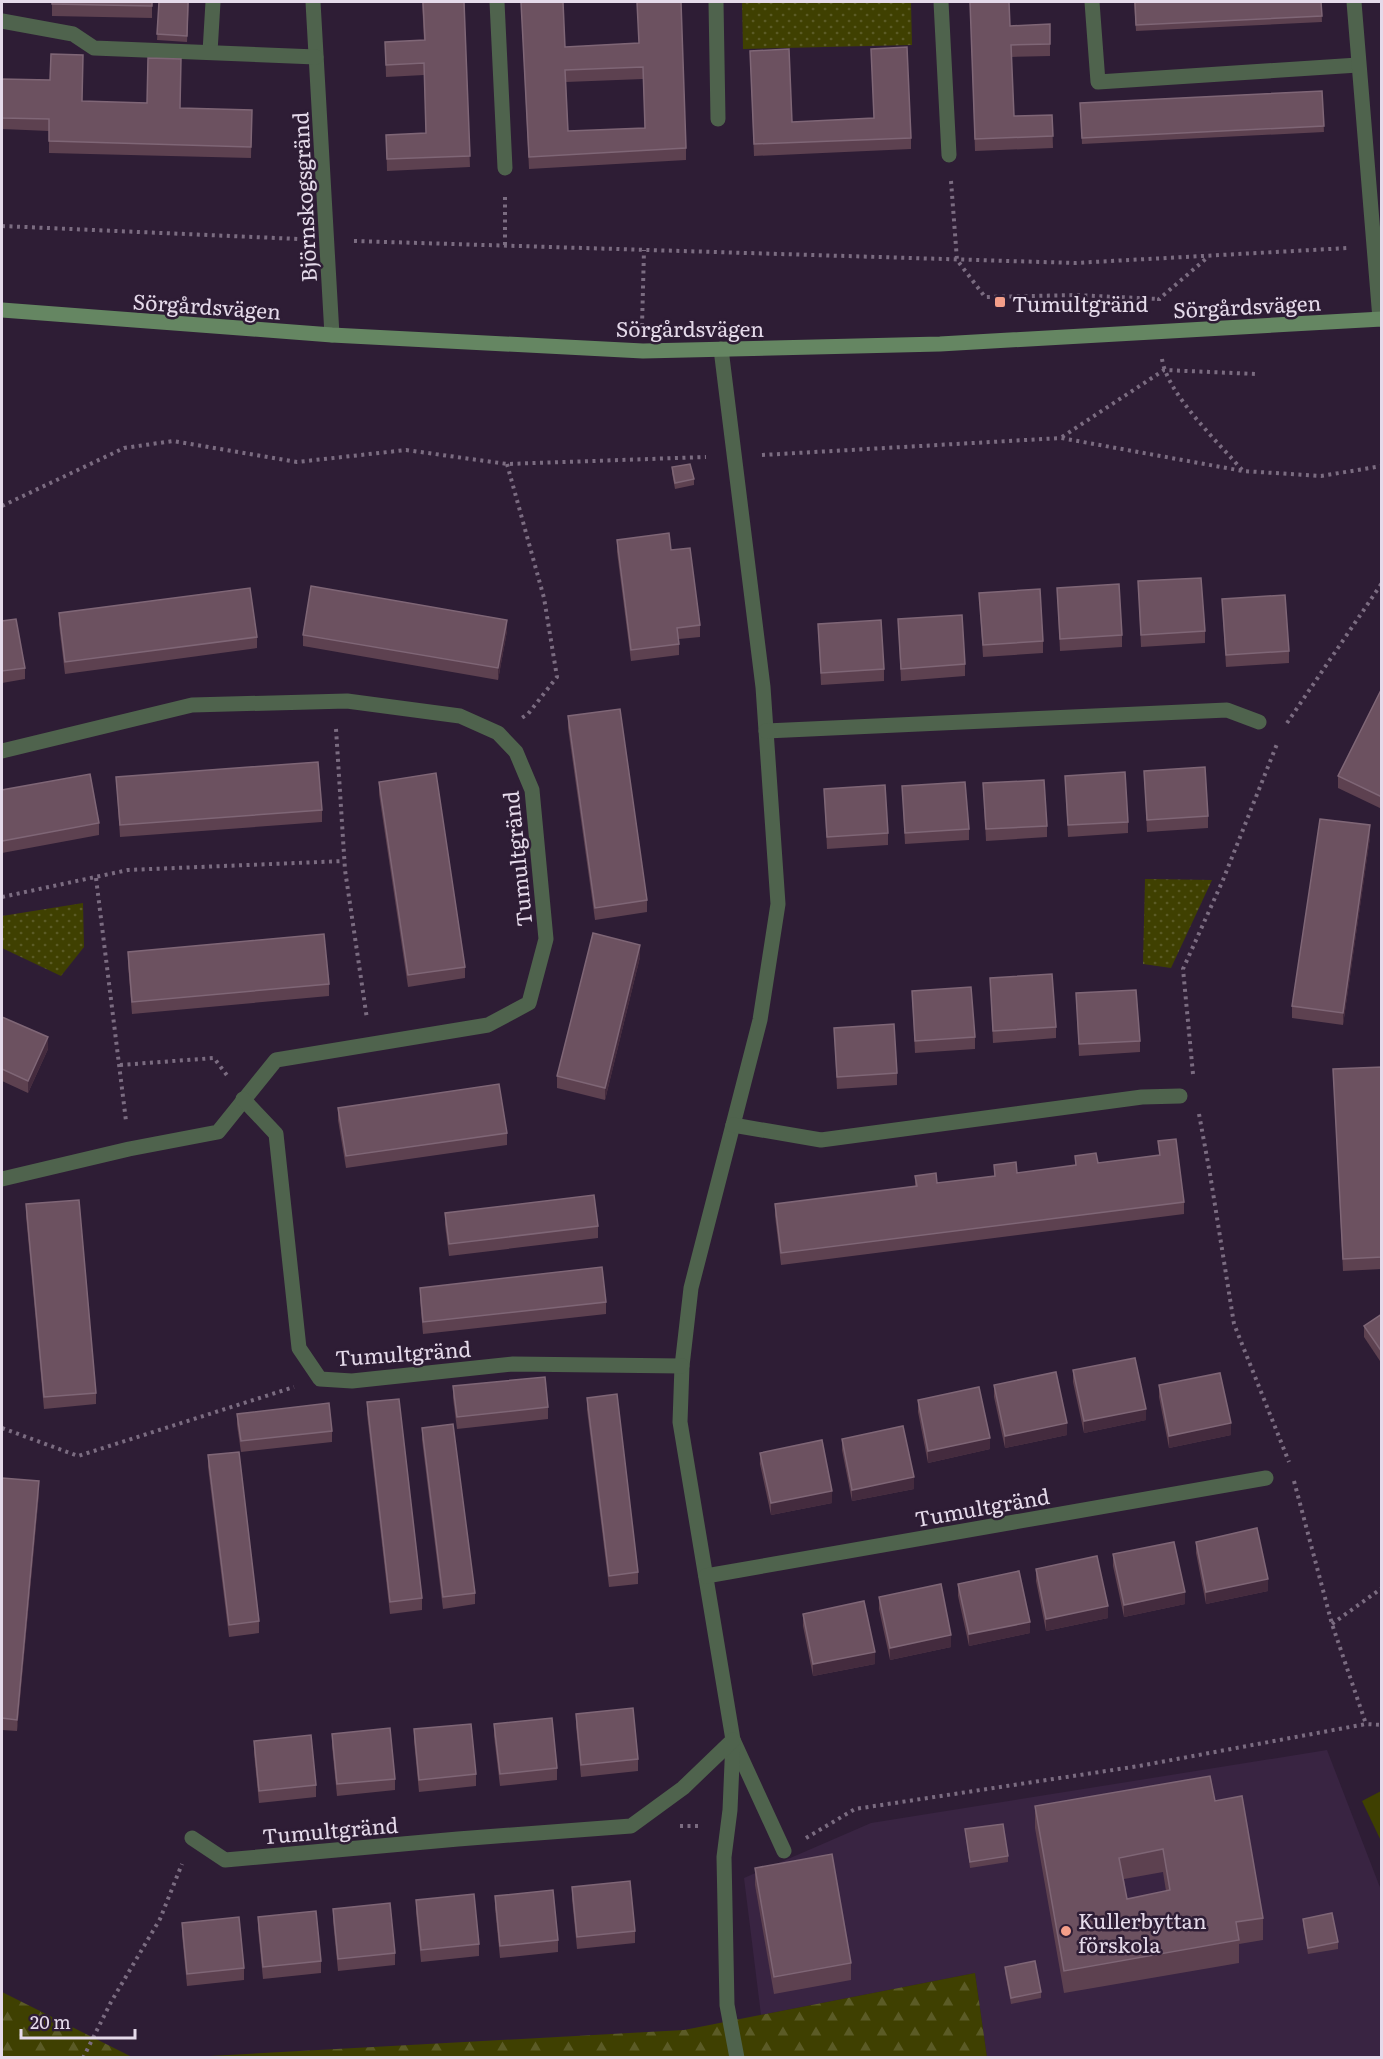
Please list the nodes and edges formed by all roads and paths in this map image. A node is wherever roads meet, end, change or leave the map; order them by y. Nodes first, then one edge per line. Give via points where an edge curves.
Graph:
1 (213, 2) edge
2 (313, 2) edge
3 (497, 2) edge
4 (716, 2) edge
5 (941, 2) edge
6 (1092, 2) edge
7 (1354, 2) edge
8 (2, 21) edge
9 (210, 52) junction
10 (316, 57) junction
11 (1358, 65) junction
12 (718, 119) dead end
13 (949, 155) joint
14 (506, 168) joint
15 (2, 226) edge
16 (327, 240) junction
17 (505, 245) junction
18 (1373, 247) junction
19 (644, 250) junction
20 (1208, 257) junction
21 (957, 260) junction
22 (1159, 299) junction
23 (2, 310) edge
24 (1381, 319) edge
25 (1158, 331) junction
26 (332, 335) junction
27 (721, 349) junction
28 (643, 351) junction
29 (1164, 370) junction
30 (1256, 374) dead end
31 (1061, 438) junction
32 (734, 456) junction
33 (507, 464) junction
34 (1382, 466) edge
35 (1243, 471) junction
36 (2, 506) edge
37 (1382, 583) edge
38 (334, 702) junction
39 (1259, 722) dead end
40 (1286, 725) dead end
41 (766, 731) junction
42 (498, 733) junction
43 (1281, 735) dead end
44 (2, 751) edge
45 (344, 861) junction
46 (96, 878) junction
47 (2, 897) edge
48 (371, 1044) junction
49 (120, 1065) junction
50 (1193, 1080) dead end
51 (1180, 1096) dead end
52 (243, 1099) junction
53 (1197, 1103) dead end
54 (733, 1125) junction
55 (129, 1149) junction
56 (2, 1179) edge
57 (682, 1366) junction
58 (320, 1379) junction
59 (2, 1428) edge
60 (1289, 1463) dead end
61 (1292, 1474) dead end
62 (1266, 1478) dead end
63 (706, 1576) junction
64 (1382, 1588) edge
65 (1332, 1624) junction
66 (1366, 1724) junction
67 (1382, 1725) edge
68 (733, 1740) junction
69 (192, 1838) joint
70 (784, 1851) joint
71 (83, 2058) edge
72 (737, 2058) edge

1 - 9 street
2 - 10 street, Björnskogsgränd
3 - 14 street
4 - 12 street
5 - 13 street
6 - 11 street via 1098,82
7 - 11 street, Sörgårdsvägen
8 - 9 street via 73,34 94,48
9 - 10 street
10 - 16 street, Björnskogsgränd
11 - 18 street, Sörgårdsvägen
13 - 21 path
14 - 17 path
15 - 16 path
16 - 17 path
16 - 26 street, Björnskogsgränd
17 - 19 path
18 - 20 path
18 - 24 street, Sörgårdsvägen
19 - 21 path
19 - 28 path
20 - 21 path via 1075,263
20 - 22 path
21 - 22 path via 985,297 1076,295
22 - 25 path
23 - 26 street, Sörgårdsvägen
24 - 25 street, Sörgårdsvägen
25 - 27 street, Sörgårdsvägen via 940,344
25 - 29 path
26 - 28 street, Sörgårdsvägen
27 - 28 street, Sörgårdsvägen
27 - 32 street
29 - 30 path
29 - 31 path
29 - 35 path via 1185,404
31 - 32 path
31 - 35 path
32 - 33 path
32 - 41 street
33 - 36 path via 406,450 297,462 173,441 124,448
33 - 42 path via 544,598 557,677 528,714
34 - 35 path via 1321,476
37 - 40 path
38 - 42 street, Tumultgränd via 460,716
38 - 44 street, Tumultgränd via 192,705
38 - 45 path
39 - 41 street via 1227,710
41 - 54 street via 778,904 760,1020
42 - 48 street, Tumultgränd via 516,752 532,790 546,939 528,1004 488,1026
43 - 50 path via 1183,969
45 - 46 path via 128,870
45 - 48 path
46 - 47 path
46 - 49 path
48 - 52 street, Tumultgränd via 276,1060
49 - 52 path via 214,1058
49 - 55 path
51 - 54 street via 1142,1097 821,1140
52 - 55 street, Tumultgränd via 218,1132
52 - 58 street, Tumultgränd via 276,1134 298,1348
53 - 60 path via 1234,1324
54 - 57 street via 691,1288
55 - 56 street, Tumultgränd
57 - 58 street, Tumultgränd via 513,1364 352,1381
57 - 63 street via 680,1422
58 - 59 path via 78,1456
61 - 65 path
62 - 63 street, Tumultgränd
63 - 68 street
64 - 65 path
65 - 66 path
66 - 67 path
66 - 70 path via 1139,1766 855,1809
68 - 69 street, Tumultgränd via 683,1788 631,1827 225,1860
68 - 70 street
68 - 72 street via 724,1857 727,2005
69 - 71 path via 160,1919

